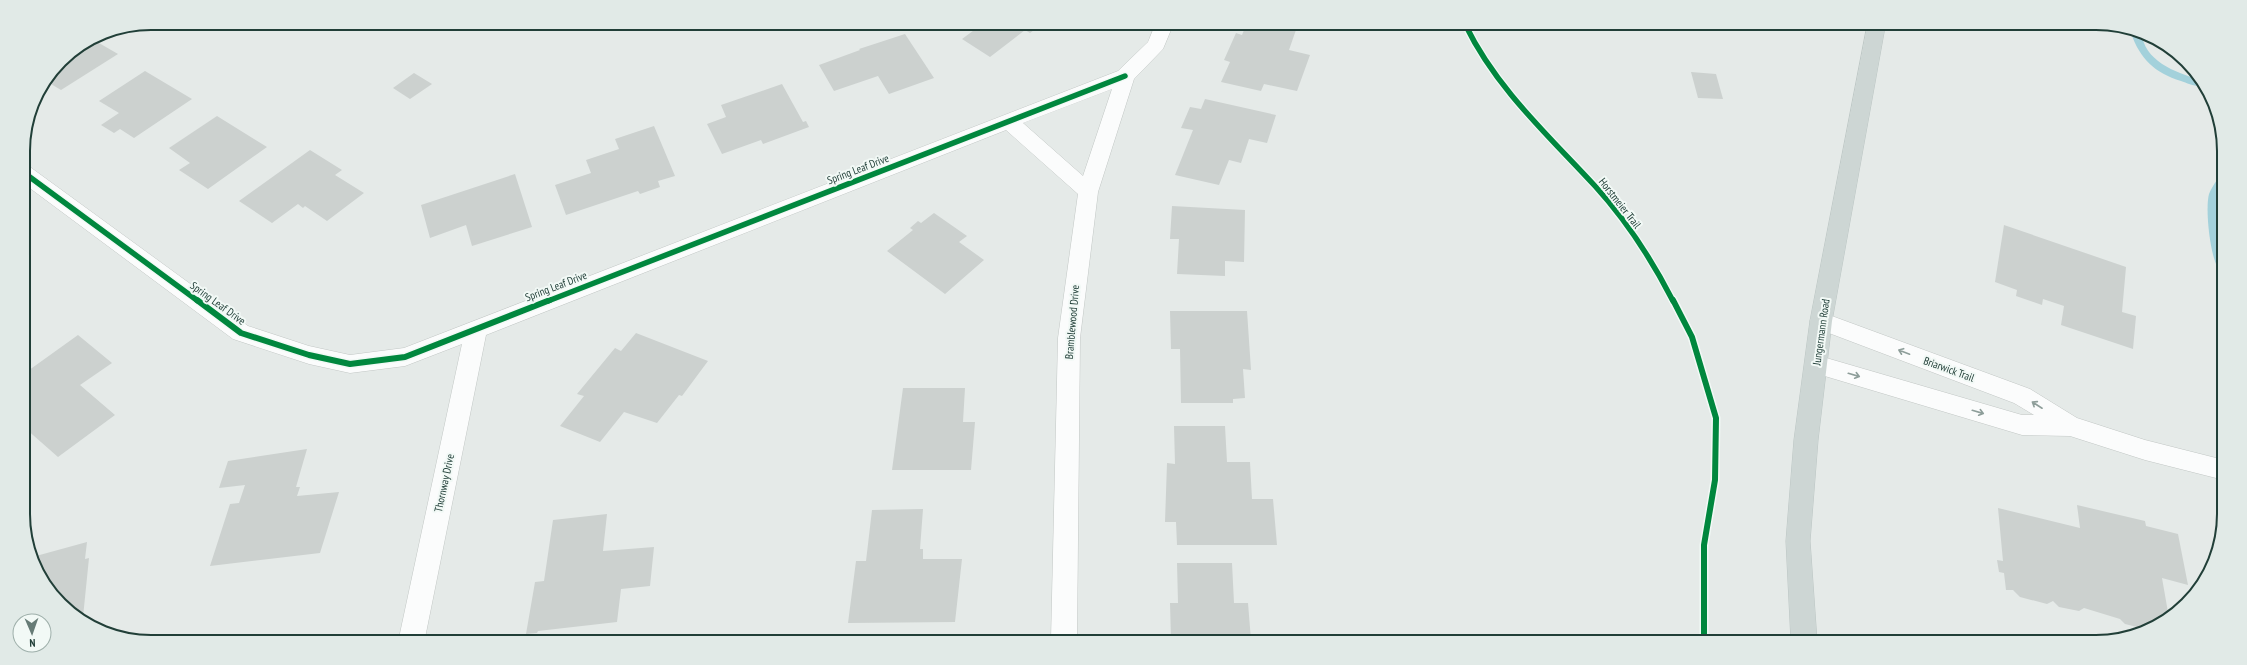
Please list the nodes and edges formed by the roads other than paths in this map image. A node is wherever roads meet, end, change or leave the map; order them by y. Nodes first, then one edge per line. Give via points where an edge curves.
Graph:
1 (1162, 30) edge
2 (1875, 30) edge
3 (1125, 76) junction
4 (1008, 121) junction
5 (30, 177) edge
6 (1088, 192) junction
7 (1821, 321) junction
8 (476, 329) junction
9 (1816, 364) junction
10 (2070, 426) junction
11 (2217, 468) edge
12 (413, 635) edge
13 (1064, 635) edge
14 (1804, 635) edge

1 - 3 street, Bramblewood Drive via 1156,45
2 - 7 main road, Jungermann Road
3 - 4 street, Spring Leaf Drive
3 - 6 street, Bramblewood Drive
4 - 6 street
4 - 8 street, Spring Leaf Drive
5 - 8 street, Spring Leaf Drive via 241,333 309,355 350,364 405,357
6 - 13 street, Bramblewood Drive via 1069,338
7 - 9 main road, Jungermann Road
10 -> 7 street, Briarwick Trail via 2022,396
8 - 12 street, Thornway Drive
9 -> 10 street, Briarwick Trail via 2022,425
9 - 14 main road, Jungermann Road via 1806,440 1798,541
10 - 11 street, Briarwick Trail via 2145,450

